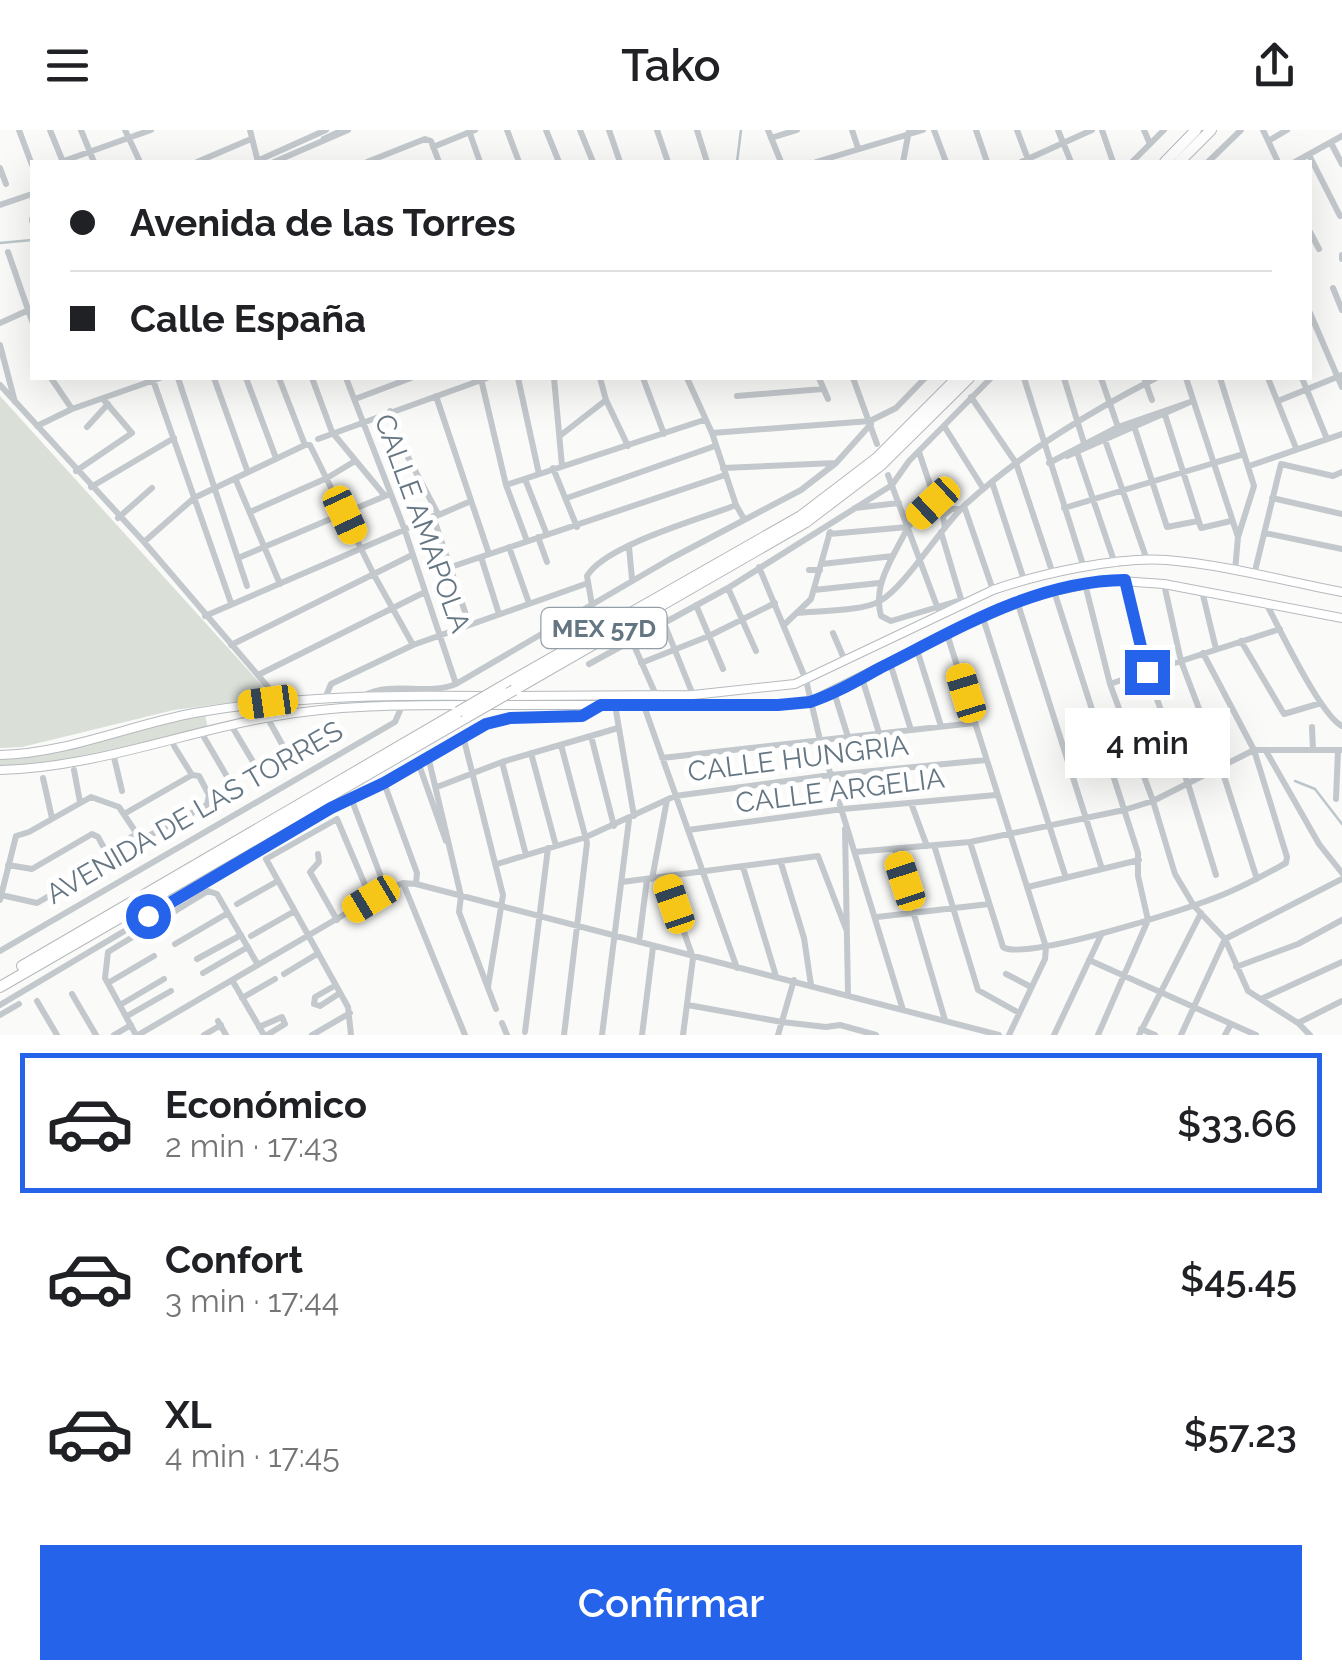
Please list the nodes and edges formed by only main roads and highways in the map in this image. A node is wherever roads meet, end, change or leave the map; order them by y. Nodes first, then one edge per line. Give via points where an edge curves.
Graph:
1 (1196, 130) edge
2 (1211, 130) edge
3 (1166, 160) edge
4 (1181, 160) edge
5 (955, 380) edge
6 (967, 380) edge
7 (1258, 576) junction
8 (1342, 592) edge
9 (1260, 596) junction
10 (1342, 618) edge
11 (280, 701) junction
12 (220, 710) junction
13 (462, 714) junction
14 (270, 717) junction
15 (227, 726) junction
16 (0, 755) edge
17 (0, 770) edge
18 (0, 978) edge
19 (0, 986) edge

1 - 3 highway
2 - 4 highway
5 - 13 highway, MEX 57D, bridge via 878,458 801,516
6 - 13 highway, MEX 57D, bridge via 881,465 806,522
7 - 8 main road
7 - 9 main road
7 - 11 main road via 1147,560 1024,580 778,687 656,696
9 - 10 main road
9 - 14 main road via 1125,580 1054,591 982,615 810,702 402,706
11 - 12 main road
11 - 14 main road
12 - 15 main road via 208,723
12 - 16 main road
13 - 18 highway, MEX 57D
13 - 19 highway, MEX 57D
14 - 15 main road
15 - 17 main road

